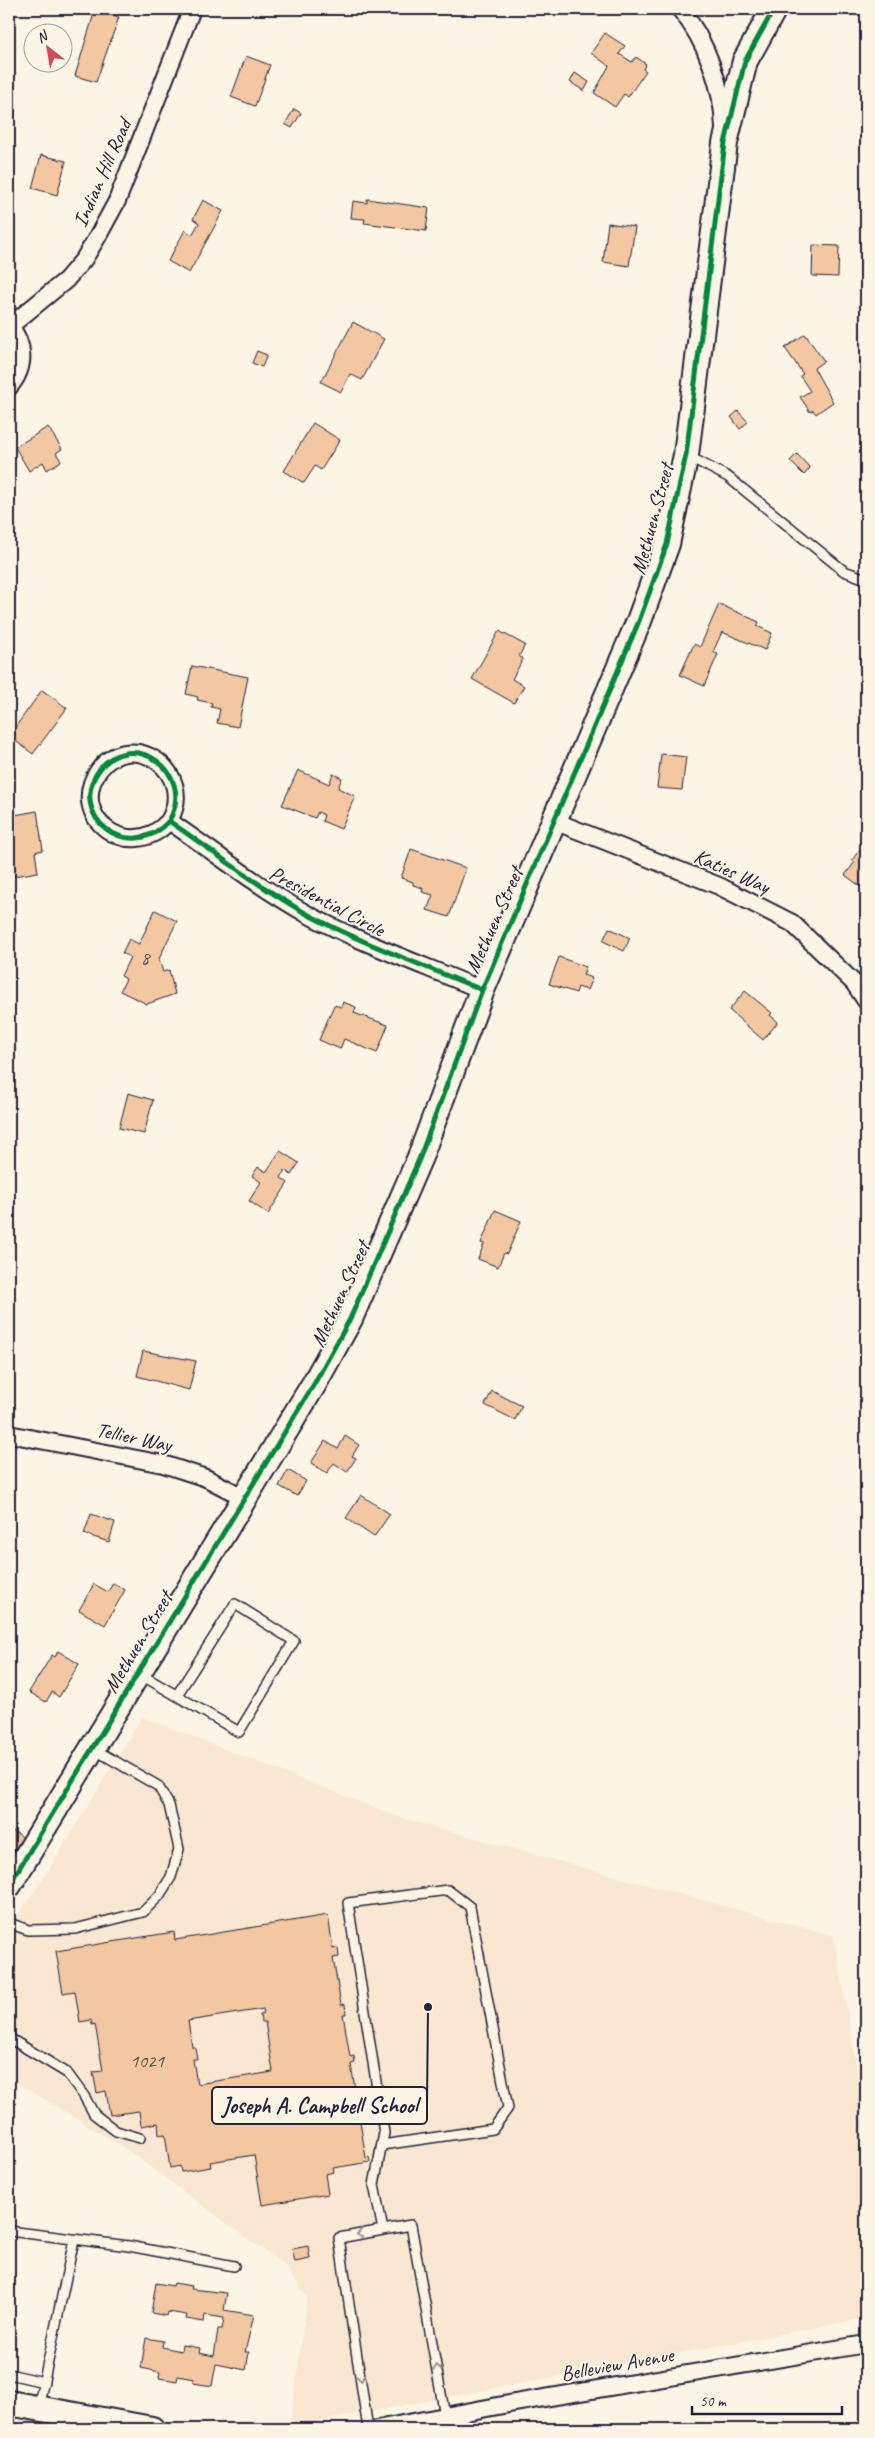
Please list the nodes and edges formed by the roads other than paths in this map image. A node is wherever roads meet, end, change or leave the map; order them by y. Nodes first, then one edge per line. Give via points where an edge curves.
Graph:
1 (192, 9) edge
2 (680, 9) edge
3 (774, 9) edge
4 (724, 150) junction
5 (9, 326) edge
6 (9, 387) edge
7 (686, 455) junction
8 (866, 579) edge
9 (169, 820) junction
10 (554, 821) junction
11 (482, 990) junction
12 (866, 1001) edge
13 (9, 1434) edge
14 (245, 1498) junction
15 (138, 1673) junction
16 (176, 1695) junction
17 (92, 1748) junction
18 (9, 1885) edge
19 (9, 1923) edge
20 (9, 2038) edge
21 (140, 2138) dead end
22 (382, 2145) junction
23 (383, 2230) junction
24 (9, 2231) edge
25 (74, 2240) junction
26 (234, 2266) dead end
27 (866, 2344) edge
28 (9, 2374) edge
29 (44, 2382) junction
30 (9, 2403) edge
31 (38, 2408) junction
32 (445, 2416) junction
33 (152, 2429) edge
34 (368, 2429) edge
35 (376, 2429) edge

1 - 5 street, Indian Hill Road via 117,201 98,236 66,280
2 - 4 street via 709,59 724,116
3 - 4 street, Methuen Street via 745,61
4 - 7 street, Methuen Street
5 - 6 street, Indian Hill Road via 22,351 21,366
7 - 8 lane via 728,477 844,571
7 - 10 street, Methuen Street via 664,552
9 - 9 street via 177,796 173,778 163,764 148,755 130,753 113,758 100,769 90,794 94,812 104,828 120,837 138,839 155,833
9 - 11 street, Presidential Circle via 254,881 308,914
10 - 11 street, Methuen Street
10 - 12 street, Katies Way via 720,886 792,923 854,983
11 - 14 street, Methuen Street via 420,1157 350,1320
13 - 14 street, Tellier Way via 163,1464 206,1478
14 - 15 street, Methuen Street
15 - 16 lane
15 - 17 street, Methuen Street
16 - 16 lane via 239,1732 294,1641 235,1604
17 - 18 street, Methuen Street
17 - 19 lane via 158,1786 169,1805 179,1848 171,1877 143,1912 75,1929 28,1930
20 - 21 lane via 66,2073 94,2114 116,2130
22 - 22 lane via 384,2133 348,1903 448,1890 470,1907 508,2108 493,2129
22 - 23 lane via 374,2185
32 -> 23 lane via 411,2225
23 -> 34 lane via 339,2238
24 - 25 lane
25 - 26 lane via 129,2246
25 - 29 lane
27 - 32 street, Belleview Avenue
28 - 29 lane
29 - 31 lane
30 - 31 street
31 - 33 street
32 - 35 street, Belleview Avenue

